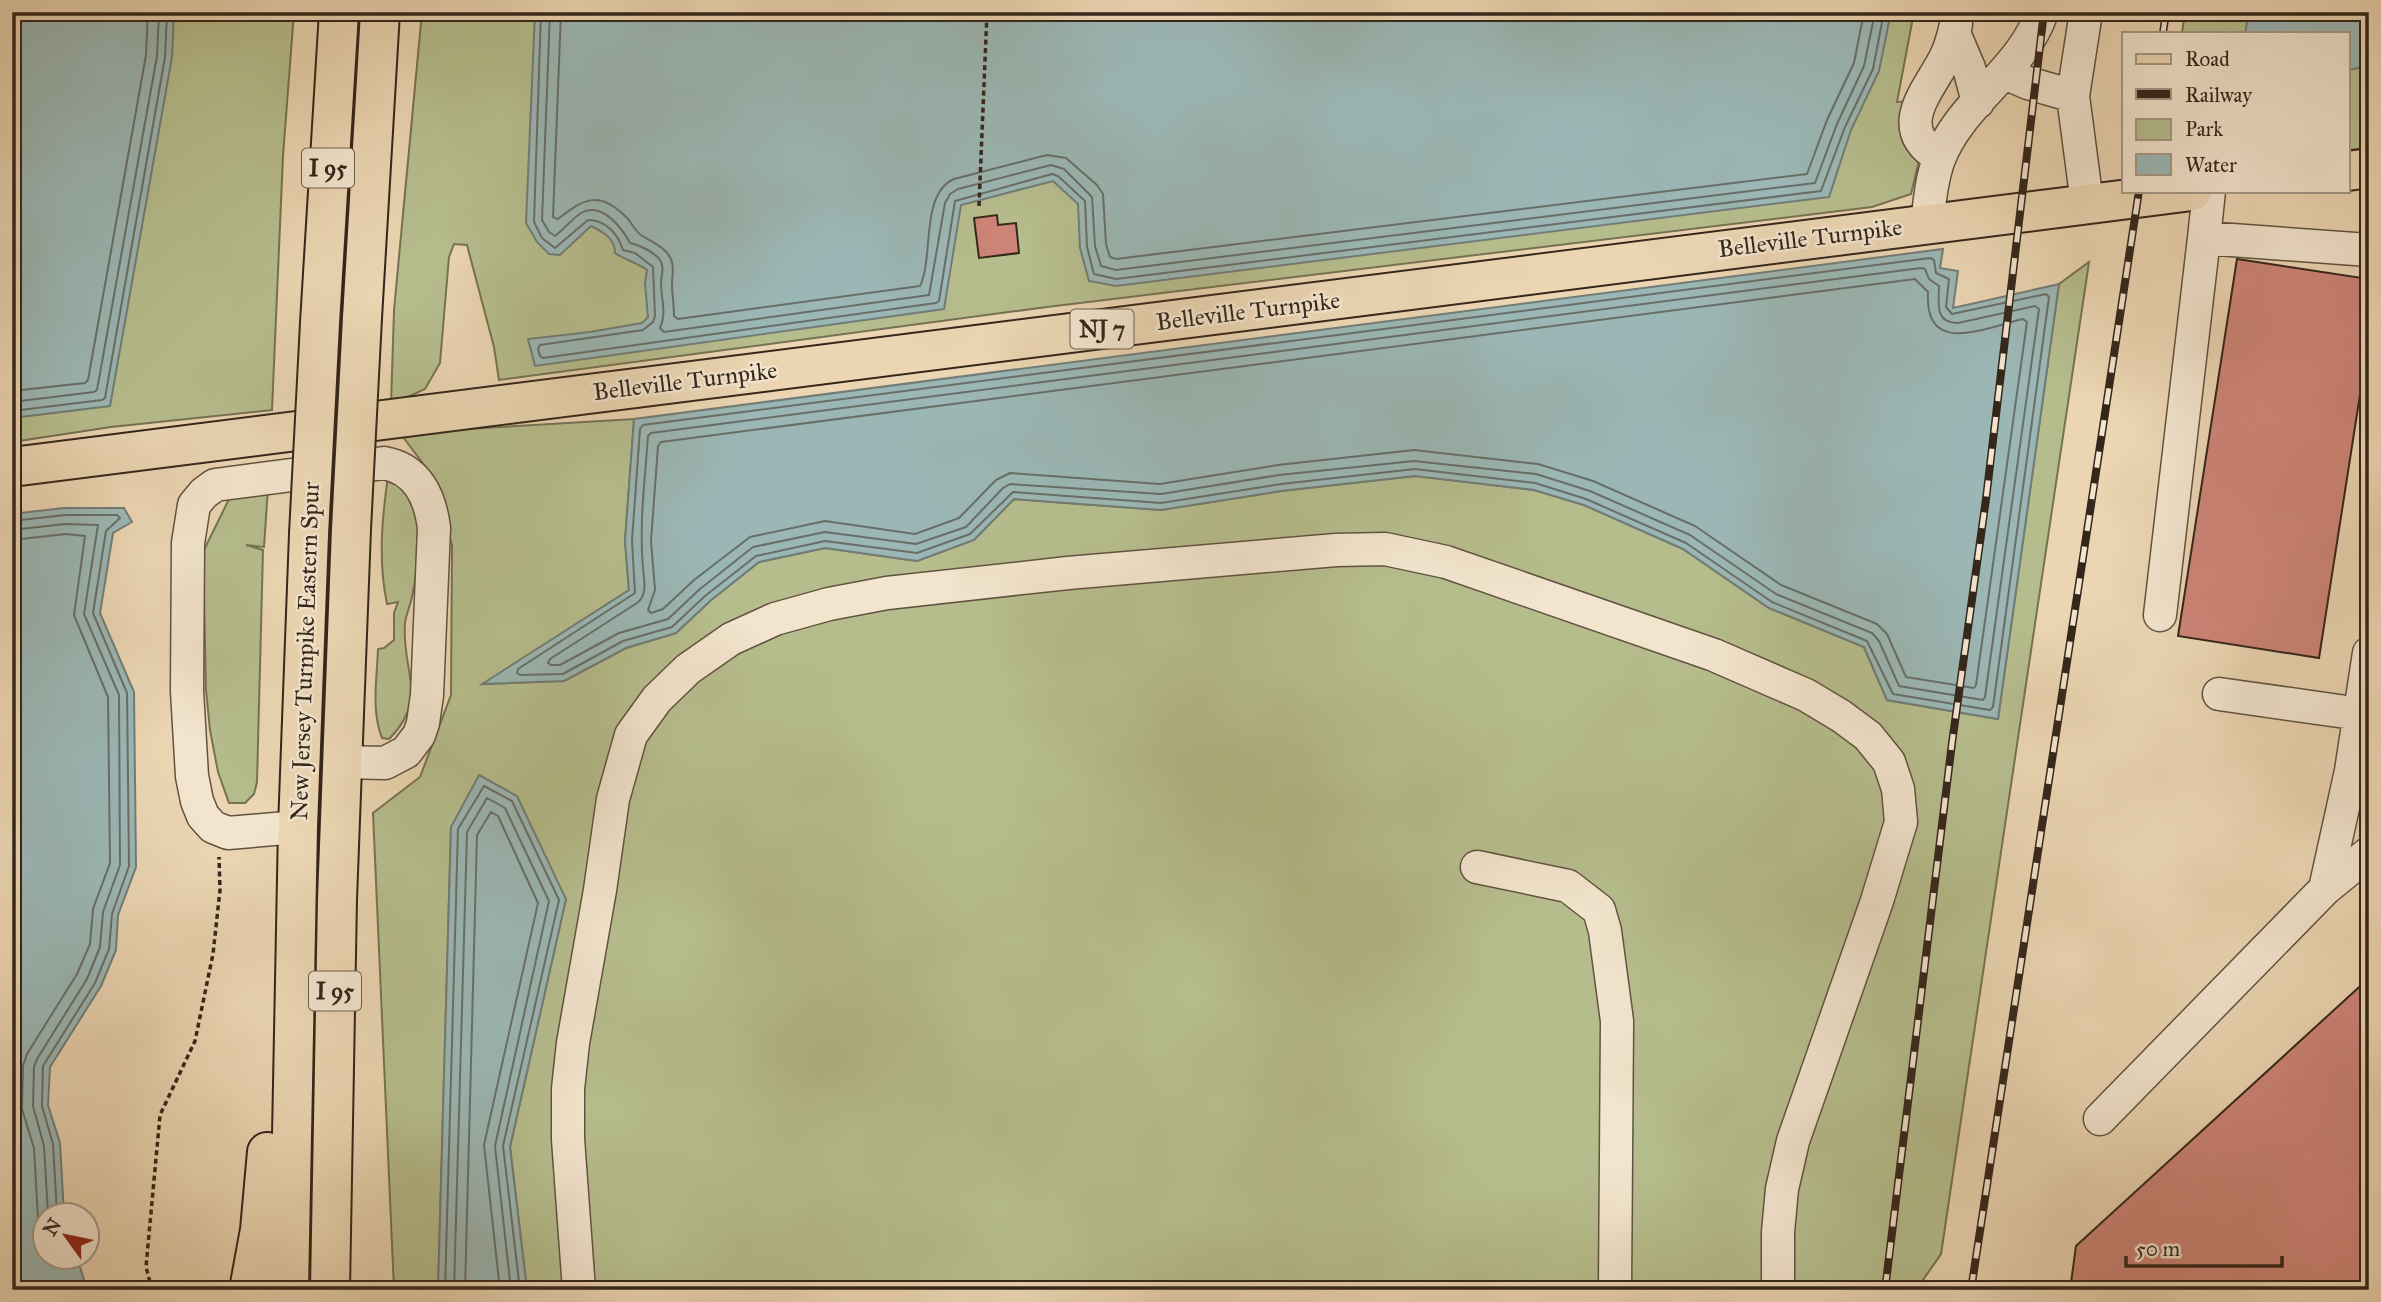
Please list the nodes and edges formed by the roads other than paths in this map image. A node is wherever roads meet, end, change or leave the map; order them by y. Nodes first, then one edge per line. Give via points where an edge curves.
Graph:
1 (339, 12) edge
2 (380, 12) edge
3 (2042, 12) edge
4 (2087, 12) edge
5 (1956, 23) edge
6 (2005, 73) junction
7 (2073, 96) junction
8 (1978, 102) junction
9 (1939, 157) junction
10 (2369, 168) edge
11 (2350, 171) edge
12 (2183, 192) edge
13 (2209, 192) edge
14 (2087, 203) junction
15 (1927, 223) junction
16 (2204, 238) junction
17 (2369, 250) edge
18 (12, 467) edge
19 (2160, 615) dead end
20 (2369, 653) edge
21 (2219, 694) dead end
22 (2360, 714) junction
23 (342, 762) junction
24 (298, 827) junction
25 (2369, 853) edge
26 (1477, 867) dead end
27 (2325, 889) junction
28 (295, 956) junction
29 (2100, 1119) dead end
30 (330, 1219) junction
31 (249, 1290) edge
32 (289, 1290) edge
33 (330, 1290) edge
34 (343, 1290) edge
35 (579, 1290) edge
36 (1615, 1290) edge
37 (1778, 1290) edge

1 - 24 main road, New Jersey Turnpike Eastern Spur / I 95, bridge via 309,534
2 - 23 main road, New Jersey Turnpike Eastern Spur / I 95, bridge
3 - 6 street via 2017,60
4 - 7 street
5 - 8 street
5 - 9 street via 1947,55 1917,110 1918,132 1926,149
6 - 7 street
6 - 8 street
7 - 14 street
8 - 9 street
9 - 15 street via 1931,181
10 - 11 main road
12 - 14 main road, Belleville Turnpike / NJ 7
13 - 16 street
14 - 15 main road, Belleville Turnpike / NJ 7
15 - 18 main road, Belleville Turnpike / NJ 7
16 - 17 street
16 - 19 street
20 - 22 street
21 - 22 street
22 - 27 street
23 - 24 street via 385,763 396,758 406,752 423,723 434,528 428,501 410,474 384,463 215,485 191,513 188,543 192,776 201,812 219,830 239,833
23 - 30 main road, New Jersey Turnpike Eastern Spur / I 95
24 - 28 main road, New Jersey Turnpike Eastern Spur / I 95
25 - 27 street
26 - 36 street via 1568,887 1599,910 1617,1021
27 - 29 street
28 - 31 main road via 268,1095 260,1230
28 - 32 main road, New Jersey Turnpike Eastern Spur / I 95
30 - 33 main road, New Jersey Turnpike Eastern Spur / I 95
30 - 34 main road
35 - 37 street via 568,1089 612,799 631,735 657,699 688,670 731,639 775,618 887,593 1095,570 1385,548 1446,562 1714,655 1806,695 1841,716 1868,736 1889,762 1898,789 1901,822 1793,1141 1778,1232

